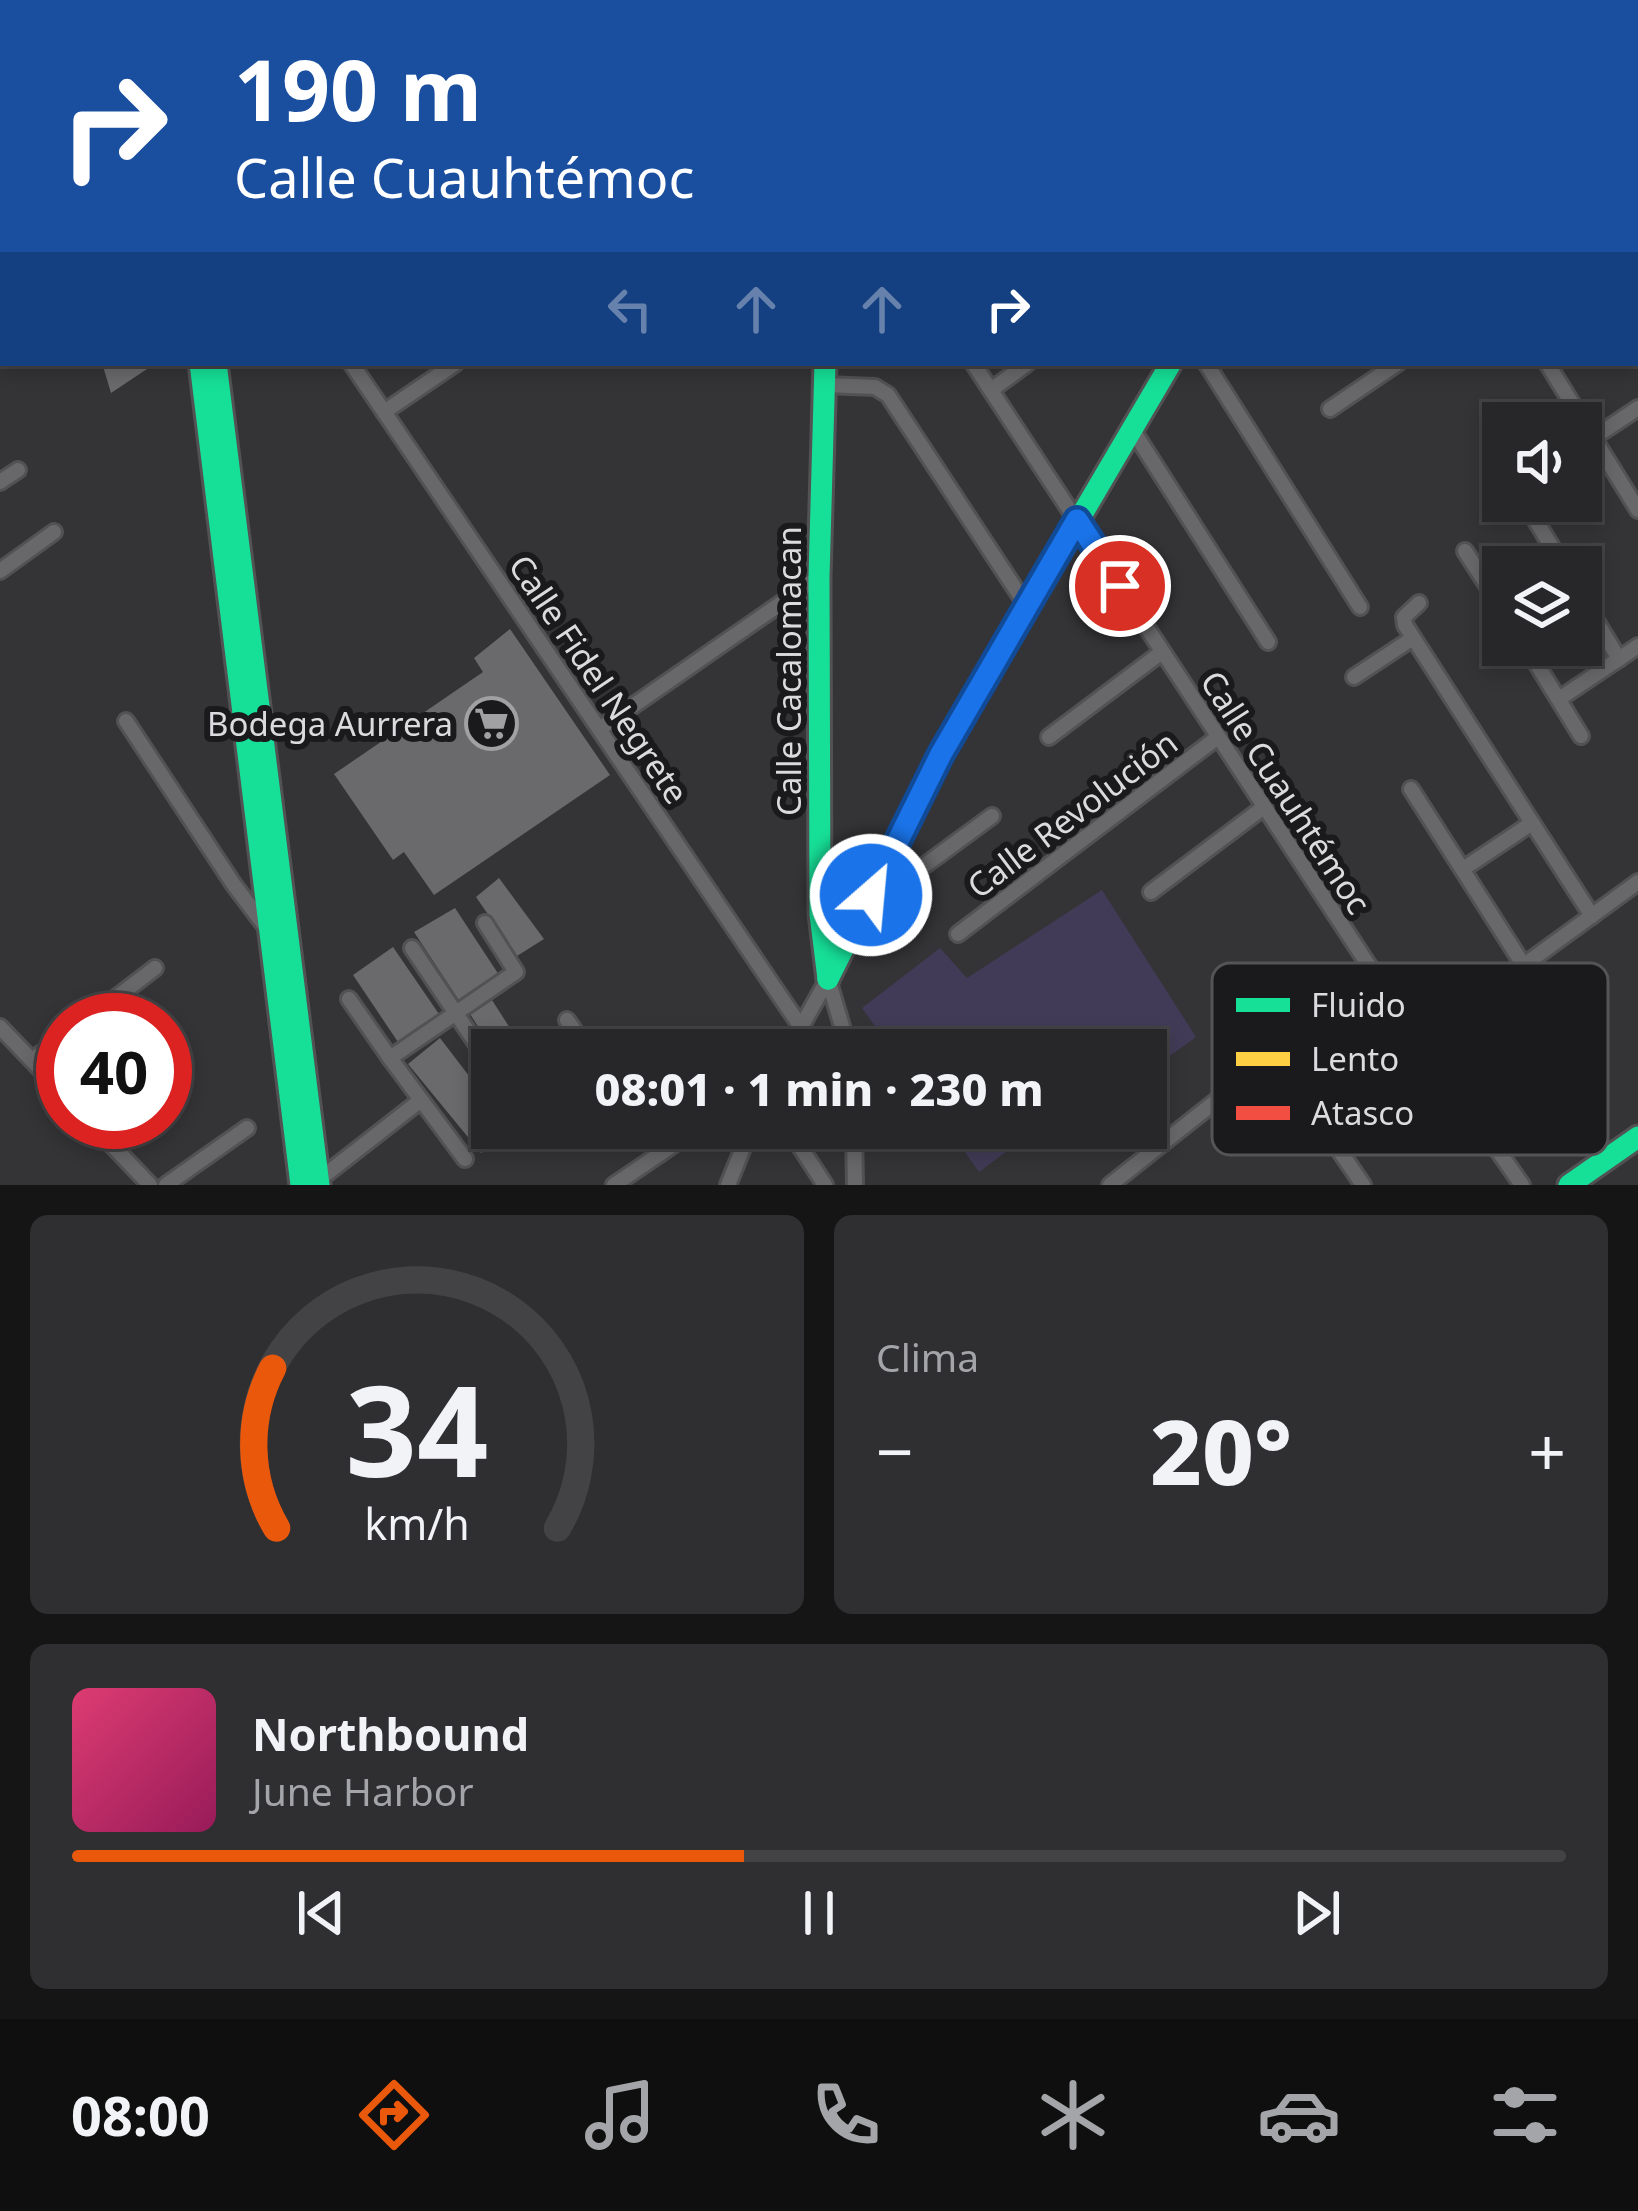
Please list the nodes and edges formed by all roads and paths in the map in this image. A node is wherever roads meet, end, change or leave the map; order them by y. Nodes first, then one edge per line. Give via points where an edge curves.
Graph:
1 (200, 366) edge
2 (216, 366) edge
3 (353, 366) edge
4 (452, 366) edge
5 (976, 366) edge
6 (1024, 366) edge
7 (1169, 366) edge
8 (1208, 366) edge
9 (1394, 366) edge
10 (1555, 366) edge
11 (825, 374) edge
12 (991, 390) junction
13 (1574, 402) edge
14 (1638, 408) edge
15 (1330, 409) dead end
16 (384, 412) junction
17 (1132, 429) junction
18 (1602, 432) edge
19 (1602, 452) edge
20 (19, 470) dead end
21 (0, 482) edge
22 (1638, 510) edge
23 (1077, 520) junction
24 (55, 532) dead end
25 (1466, 551) dead end
26 (0, 571) edge
27 (819, 577) junction
28 (1482, 577) edge
29 (1419, 603) dead end
30 (1027, 605) junction
31 (1360, 607) dead end
32 (1602, 631) edge
33 (1413, 638) junction
34 (1268, 643) dead end
35 (1638, 646) edge
36 (1162, 652) junction
37 (1619, 659) junction
38 (1538, 666) edge
39 (1354, 677) dead end
40 (1559, 699) junction
41 (126, 721) dead end
42 (601, 728) junction
43 (1581, 736) dead end
44 (1048, 737) dead end
45 (1218, 737) junction
46 (1412, 789) dead end
47 (1264, 807) junction
48 (992, 816) dead end
49 (1532, 824) junction
50 (893, 853) junction
51 (1463, 869) junction
52 (1638, 882) edge
53 (1150, 892) dead end
54 (1592, 916) junction
55 (485, 922) dead end
56 (958, 934) dead end
57 (282, 942) junction
58 (412, 949) dead end
59 (1368, 963) edge
60 (1523, 963) edge
61 (1529, 963) edge
62 (155, 968) dead end
63 (828, 979) junction
64 (122, 993) edge
65 (349, 999) dead end
66 (455, 1014) junction
67 (567, 1020) dead end
68 (0, 1027) edge
69 (801, 1027) joint
70 (573, 1029) edge
71 (843, 1029) edge
72 (471, 1037) edge
73 (36, 1057) edge
74 (390, 1058) junction
75 (32, 1060) junction
76 (36, 1064) edge
77 (421, 1100) junction
78 (1212, 1104) edge
79 (248, 1128) dead end
80 (1638, 1137) edge
81 (116, 1149) edge
82 (657, 1149) edge
83 (667, 1149) edge
84 (743, 1149) edge
85 (802, 1149) edge
86 (854, 1149) edge
87 (660, 1154) junction
88 (1342, 1155) edge
89 (1501, 1155) edge
90 (465, 1159) dead end
91 (145, 1180) edge
92 (312, 1184) edge
93 (125, 1185) edge
94 (166, 1185) edge
95 (614, 1185) edge
96 (728, 1185) edge
97 (825, 1185) edge
98 (855, 1185) edge
99 (1111, 1185) edge
100 (1363, 1185) edge
101 (1522, 1185) edge
102 (1569, 1185) edge

1 - 57 main road
2 - 57 main road
3 - 16 street, Calle Fidel Negrete
4 - 16 street
5 - 12 street, Calle Cuauhtémoc
6 - 12 street
7 - 17 main road
8 - 31 street
9 - 15 street
10 - 13 street
11 - 27 main road, Calle Cacalomacan
11 - 30 street via 888,394
12 - 23 street, Calle Cuauhtémoc
14 - 18 street
16 - 42 street, Calle Fidel Negrete
17 - 23 main road
17 - 34 street
19 - 22 street
20 - 21 street
23 - 30 main road
23 - 36 street, Calle Cuauhtémoc
24 - 26 street
25 - 28 street
27 - 42 street
27 - 63 main road, Calle Cacalomacan via 820,914
29 - 33 street via 1403,619
30 - 50 main road
32 - 37 street
33 - 39 street
33 - 49 street
35 - 37 street
36 - 44 street
36 - 45 street, Calle Cuauhtémoc
37 - 40 street
38 - 40 street
40 - 43 street
41 - 57 street via 234,885
42 - 69 street, Calle Fidel Negrete
45 - 47 street, Calle Cuauhtémoc
45 - 56 street, Calle Revolución
46 - 51 street
47 - 53 street
47 - 59 street, Calle Cuauhtémoc
48 - 50 street via 913,874
49 - 51 street
49 - 54 street
50 - 63 main road
51 - 60 street
52 - 54 street
54 - 61 street
55 - 66 street via 516,972
57 - 92 main road
58 - 66 street
62 - 64 street
63 - 69 street
63 - 71 street
65 - 74 street
66 - 72 street
66 - 74 street
67 - 70 street
68 - 75 street
73 - 75 street
74 - 77 street
75 - 76 street
77 - 90 street
77 - 92 street
78 - 99 street
79 - 94 street
80 - 102 main road
81 - 91 street
82 - 87 street
83 - 87 street
84 - 96 street
85 - 97 street
86 - 98 street
87 - 95 street
88 - 100 street
89 - 101 street, Calle Cuauhtémoc
91 - 93 street

